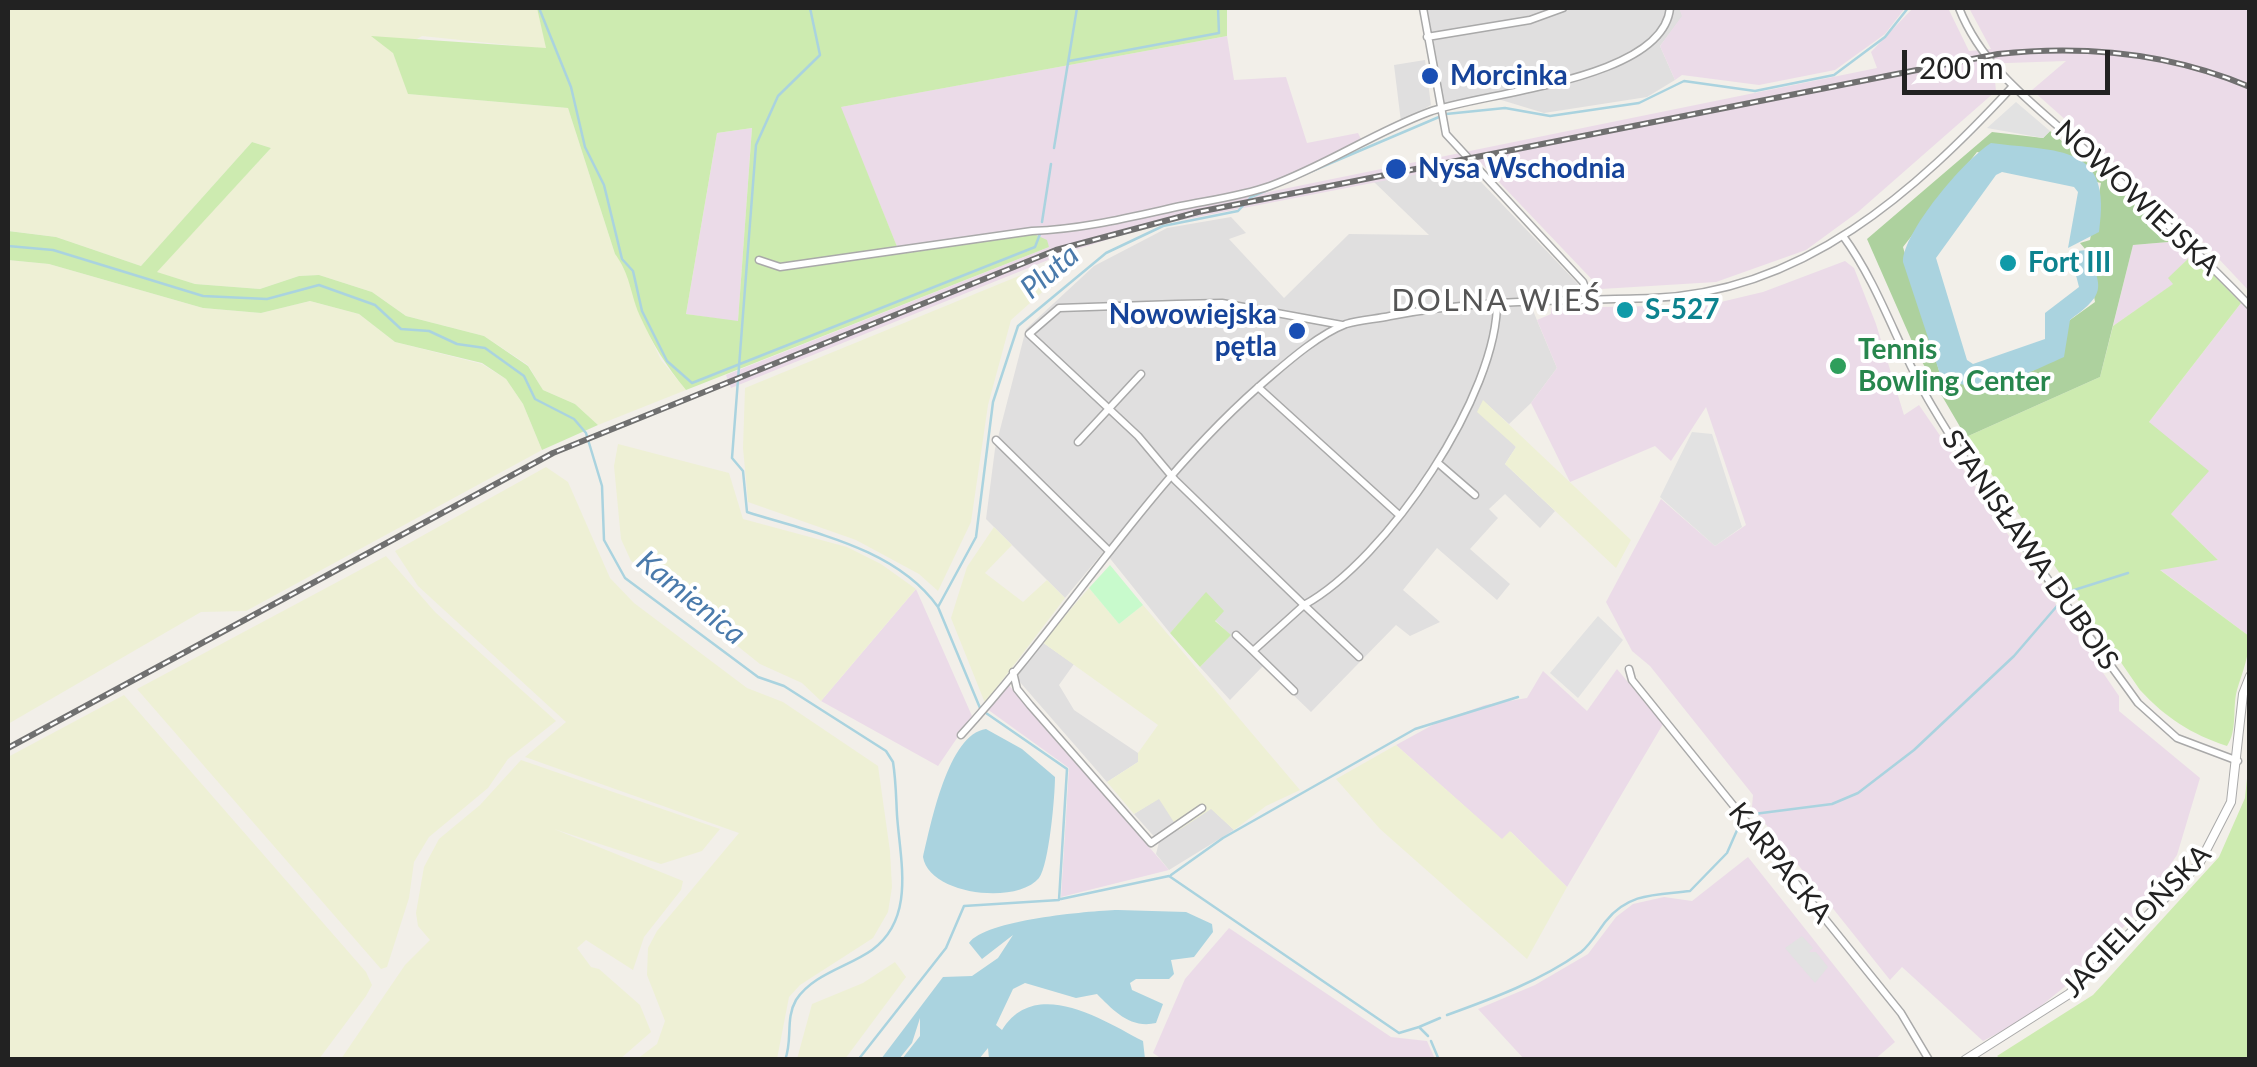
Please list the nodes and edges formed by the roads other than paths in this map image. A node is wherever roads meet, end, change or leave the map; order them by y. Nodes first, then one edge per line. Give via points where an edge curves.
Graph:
1 (1422, 8) edge
2 (1563, 8) edge
3 (1670, 8) edge
4 (1960, 8) edge
5 (1427, 37) junction
6 (2012, 86) junction
7 (1440, 114) junction
8 (1843, 236) junction
9 (759, 260) dead end
10 (1589, 298) junction
11 (1497, 300) junction
12 (2250, 306) edge
13 (1344, 325) junction
14 (1142, 374) dead end
15 (1258, 387) junction
16 (1109, 408) junction
17 (996, 440) dead end
18 (1078, 442) dead end
19 (1438, 462) junction
20 (1172, 474) junction
21 (1475, 495) dead end
22 (1398, 514) junction
23 (1110, 551) junction
24 (1304, 605) junction
25 (1236, 635) dead end
26 (1253, 651) junction
27 (1359, 657) dead end
28 (1629, 669) dead end
29 (1012, 671) junction
30 (2250, 676) edge
31 (1294, 691) dead end
32 (961, 734) dead end
33 (2239, 761) junction
34 (1202, 808) dead end
35 (1929, 1060) edge
36 (1965, 1060) edge

1 - 5 street
2 - 5 street
3 - 7 street via 1654,38 1622,59
4 - 6 street, NOWOWIEJSKA via 1973,40
5 - 7 street
6 - 8 street via 1958,141
6 - 12 street, NOWOWIEJSKA via 2180,234
7 - 9 street via 1247,193 1073,230 780,268
7 - 10 street via 1453,144 1583,282
8 - 10 street via 1798,265 1740,286 1656,298
8 - 33 street, STANISŁAWA DUBOIS via 1934,410 2138,704 2177,738
10 - 11 street
11 - 13 street
11 - 19 street via 1497,330
13 - 15 street
13 - 16 street via 1222,303 1059,308 1028,334
14 - 16 street
15 - 20 street
15 - 22 street
16 - 18 street
16 - 20 street
17 - 23 street
19 - 21 street
19 - 22 street
20 - 23 street
20 - 24 street
22 - 24 street via 1364,559
23 - 29 street
24 - 26 street
24 - 27 street
25 - 26 street
26 - 31 street
28 - 35 street, KARPACKA via 1901,1012
29 - 32 street
29 - 34 street via 1030,705 1151,844
30 - 33 street, JAGIELLOŃSKA
33 - 36 street, JAGIELLOŃSKA via 2224,821 2192,872 2069,994

